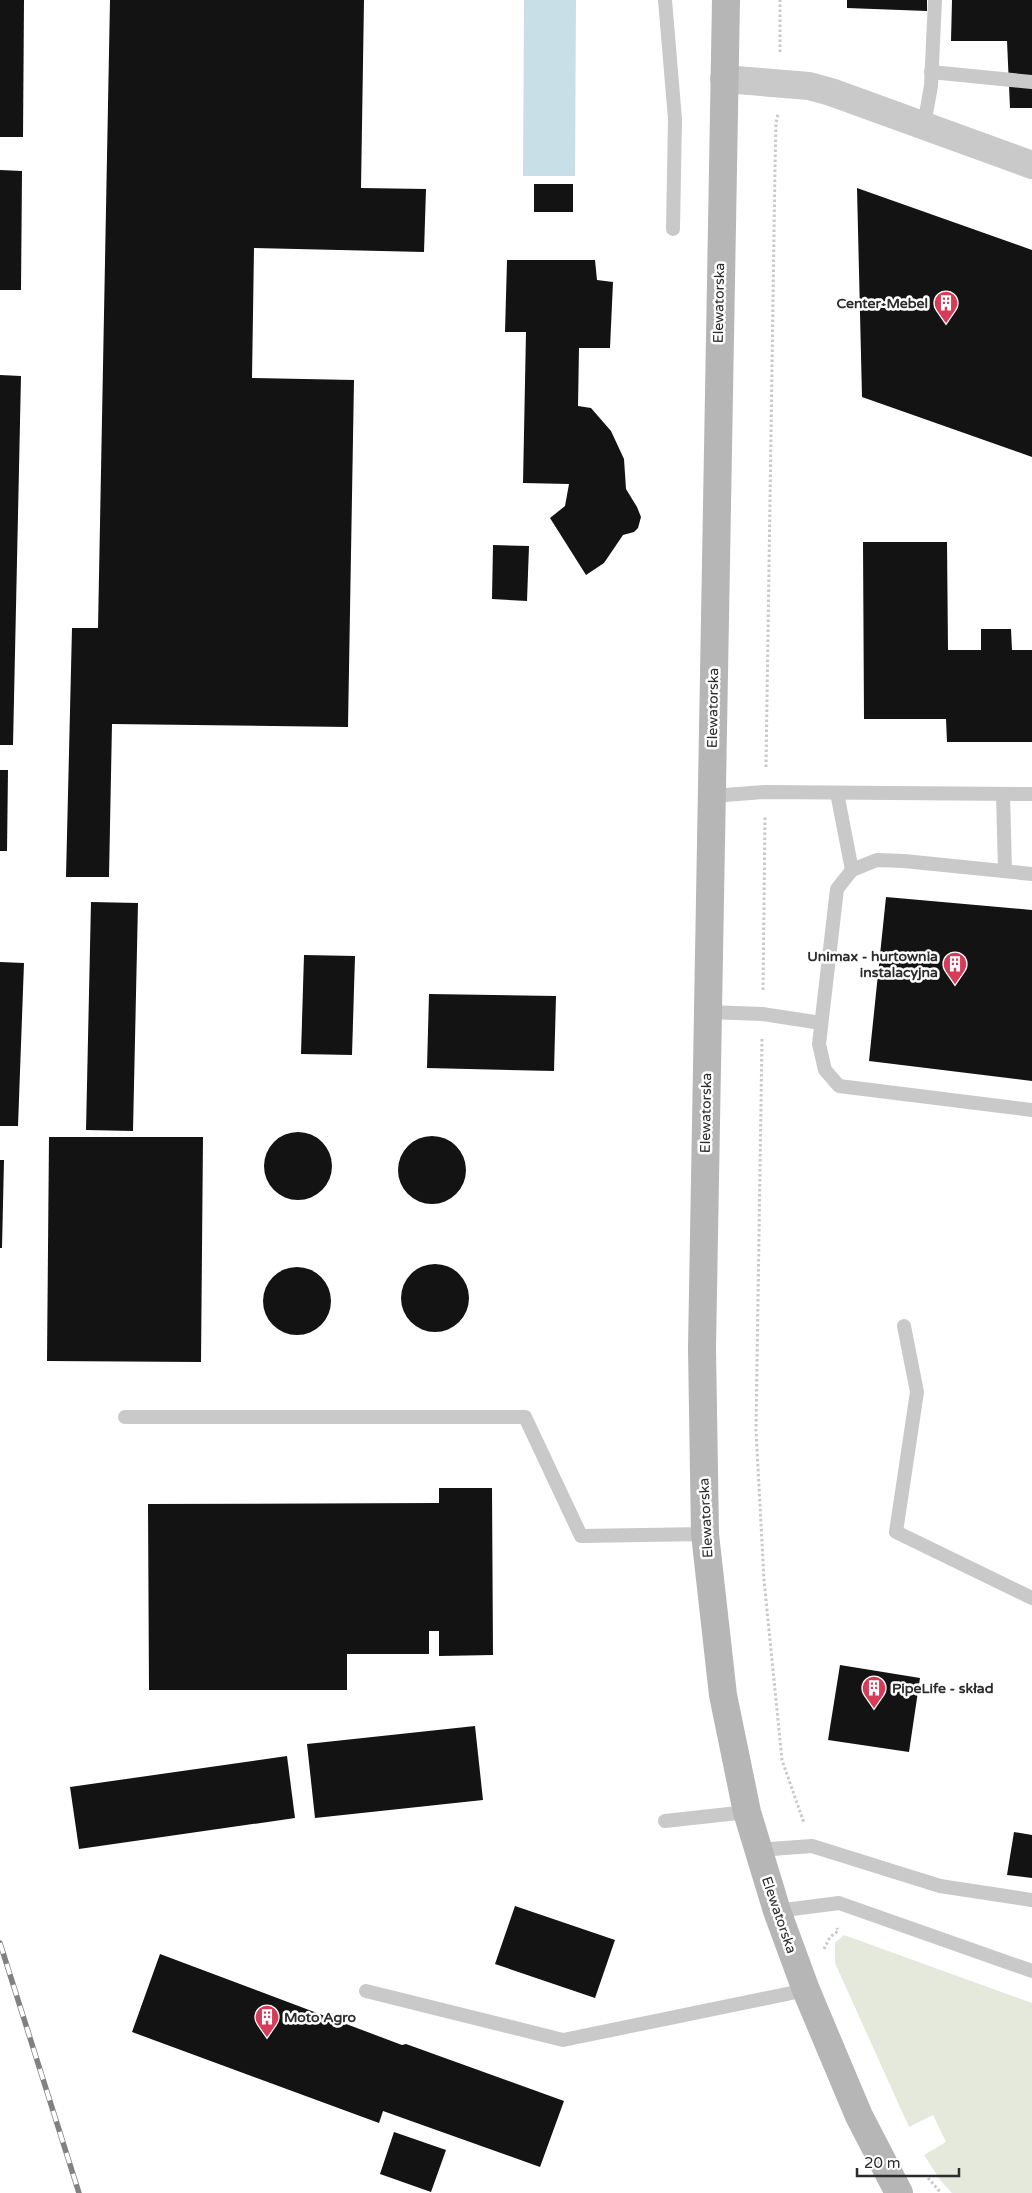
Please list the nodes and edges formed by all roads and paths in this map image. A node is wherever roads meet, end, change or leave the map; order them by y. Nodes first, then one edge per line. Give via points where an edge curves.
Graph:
1 (664, 0) edge
2 (726, 0) edge
3 (780, 0) edge
4 (935, 0) edge
5 (931, 72) junction
6 (724, 79) junction
7 (1032, 82) edge
8 (786, 84) junction
9 (924, 125) junction
10 (1032, 165) edge
11 (673, 229) dead end
12 (765, 792) junction
13 (837, 793) junction
14 (1003, 794) junction
15 (1032, 794) edge
16 (712, 796) junction
17 (852, 870) junction
18 (1005, 872) junction
19 (1032, 874) edge
20 (708, 1012) junction
21 (762, 1014) junction
22 (821, 1023) junction
23 (1032, 1110) edge
24 (904, 1326) dead end
25 (125, 1417) dead end
26 (705, 1534) junction
27 (1032, 1598) edge
28 (747, 1812) junction
29 (665, 1821) dead end
30 (812, 1846) junction
31 (757, 1850) junction
32 (1032, 1900) edge
33 (830, 1904) junction
34 (777, 1911) junction
35 (825, 1957) dead end
36 (1032, 1972) edge
37 (806, 1990) junction
38 (366, 1991) dead end
39 (926, 2175) dead end
40 (899, 2193) edge
41 (941, 2193) edge

1 - 11 lane via 674,119
2 - 6 street, Elewatorska
3 - 8 path via 780,49
4 - 5 lane
5 - 7 lane
5 - 9 lane
6 - 8 street
6 - 16 street, Elewatorska
8 - 9 street via 831,92
8 - 12 path via 776,123
9 - 10 street
12 - 13 lane
12 - 16 lane
12 - 21 path
13 - 14 lane
13 - 17 lane
14 - 15 lane
14 - 18 lane
16 - 20 street, Elewatorska
17 - 18 lane via 877,860
17 - 22 lane via 837,889
18 - 19 lane
20 - 21 lane
20 - 26 street, Elewatorska via 702,1348
21 - 22 lane
21 - 30 path via 756,1430 764,1580 782,1760
22 - 23 lane via 819,1044 825,1070 839,1086
24 - 27 lane via 917,1392 896,1532
25 - 26 lane via 525,1417 580,1536
26 - 28 street, Elewatorska via 723,1695
28 - 29 lane
28 - 31 street, Elewatorska
30 - 31 lane
30 - 32 lane via 940,1886
31 - 34 street, Elewatorska
33 - 34 lane
33 - 35 path via 838,1932 830,1937 824,1949
33 - 36 lane via 839,1903 858,1909
34 - 37 street, Elewatorska
37 - 38 lane via 563,2040
37 - 40 street, Elewatorska via 859,2116
39 - 41 path

